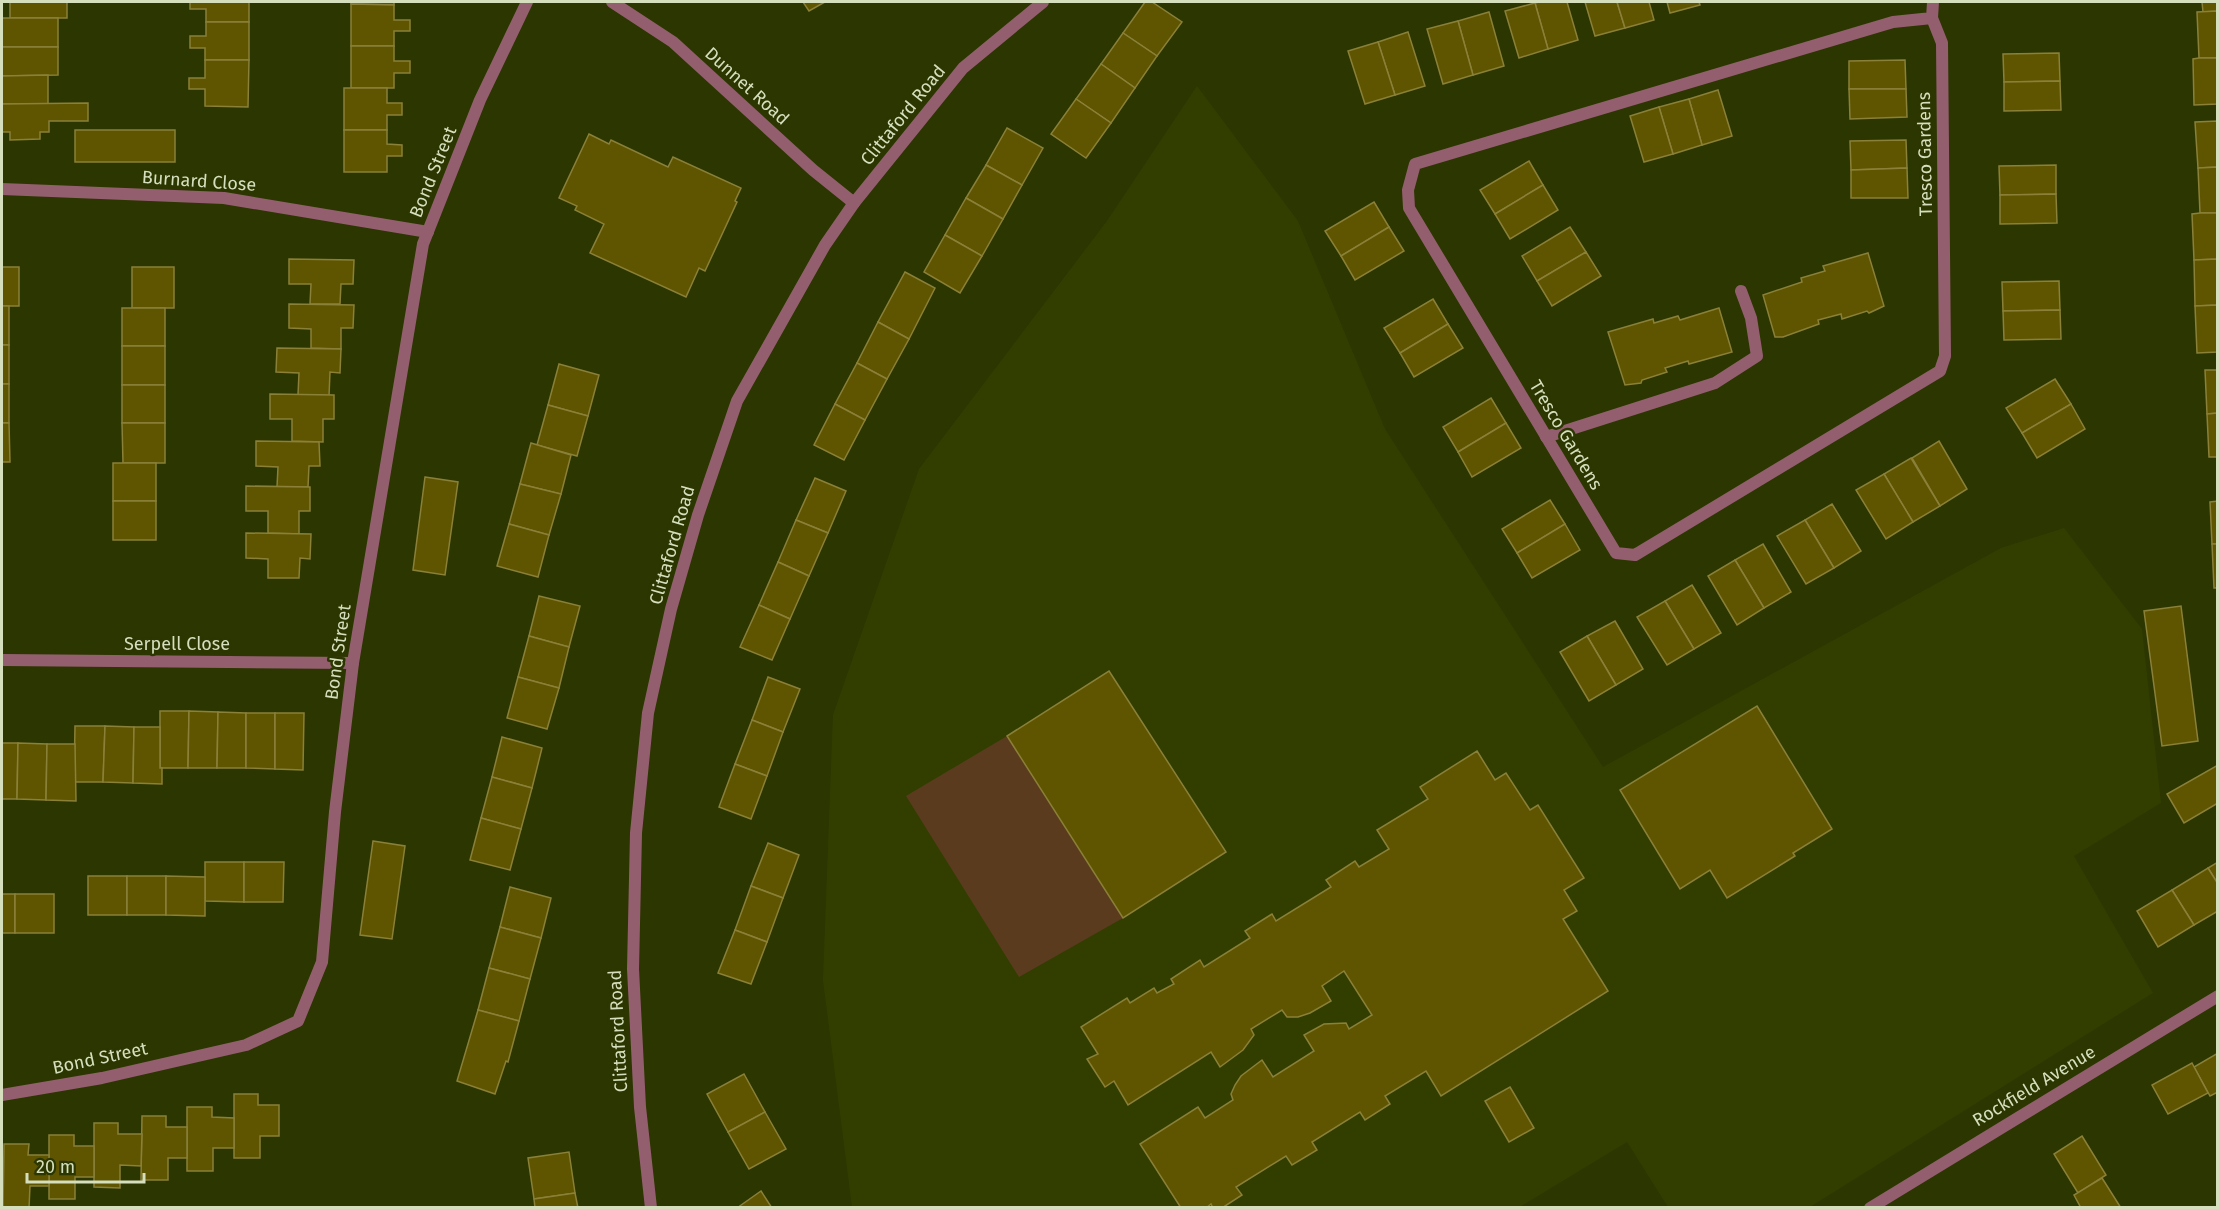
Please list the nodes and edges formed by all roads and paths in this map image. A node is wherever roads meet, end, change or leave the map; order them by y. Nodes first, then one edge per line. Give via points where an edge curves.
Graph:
1 (527, 2) edge
2 (612, 2) edge
3 (1043, 2) edge
4 (1934, 2) edge
5 (1932, 18) junction
6 (2, 189) edge
7 (854, 203) junction
8 (428, 232) junction
9 (1742, 291) dead end
10 (1546, 437) junction
11 (2, 660) edge
12 (353, 663) junction
13 (2217, 996) edge
14 (2, 1095) edge
15 (651, 1208) edge
16 (1870, 1208) edge

1 - 8 street, Bond Street via 480,100
2 - 7 street, Dunnet Road via 673,42
3 - 7 street, Clittaford Road via 963,68
4 - 5 street, Tresco Gardens
5 - 10 street, Tresco Gardens via 1893,21 1415,164 1407,190 1409,208
5 - 10 street, Tresco Gardens via 1942,43 1945,356 1940,371 1635,555 1616,553
6 - 8 street, Burnard Close via 224,198
7 - 15 street, Clittaford Road via 825,245 737,401 671,609 648,713 636,833 633,969 640,1107
8 - 12 street, Bond Street
9 - 10 street via 1757,356 1715,383
11 - 12 street, Serpell Close
12 - 14 street, Bond Street via 322,962 298,1021 246,1045 102,1078
13 - 16 street, Rockfield Avenue

